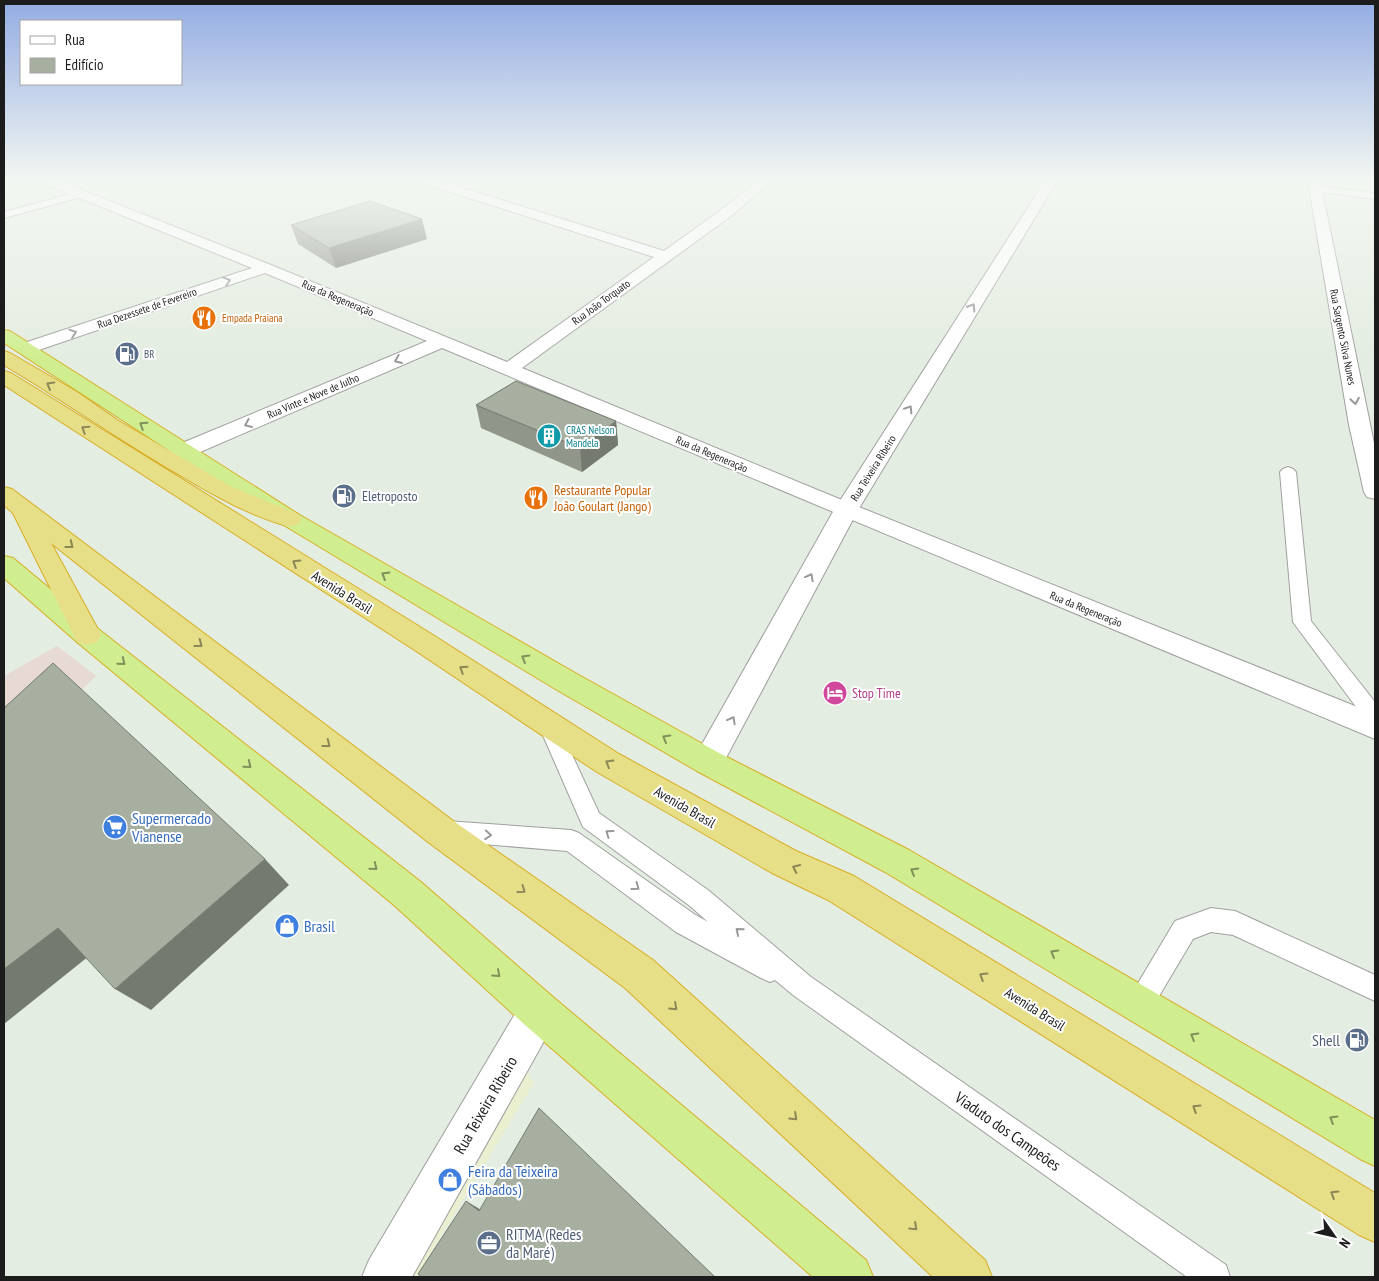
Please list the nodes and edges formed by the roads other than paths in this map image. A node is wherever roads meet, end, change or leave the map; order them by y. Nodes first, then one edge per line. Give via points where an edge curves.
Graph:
1 (198, 241) edge
2 (617, 241) edge
3 (687, 241) edge
4 (1014, 241) edge
5 (1327, 241) edge
6 (665, 256) junction
7 (266, 268) junction
8 (4, 335) edge
9 (443, 341) junction
10 (27, 348) junction
11 (4, 357) edge
12 (509, 370) junction
13 (4, 377) edge
14 (1367, 428) edge
15 (183, 451) junction
16 (1288, 472) dead end
17 (1375, 492) edge
18 (12, 500) edge
19 (846, 510) junction
20 (290, 519) junction
21 (4, 564) edge
22 (87, 634) junction
23 (1375, 717) edge
24 (548, 724) junction
25 (1375, 727) edge
26 (708, 762) junction
27 (440, 831) junction
28 (802, 986) junction
29 (1375, 988) edge
30 (1140, 1004) junction
31 (539, 1011) junction
32 (1375, 1144) edge
33 (1375, 1219) edge
34 (386, 1277) edge
35 (848, 1277) edge
36 (968, 1277) edge
37 (1214, 1277) edge

1 - 7 street, Rua da Regeneração
2 - 6 street
3 - 6 street, Rua João Torquato
19 -> 4 street, Rua Teixeira Ribeiro
5 -> 14 street, Rua Sargento Silva Nunes
6 - 12 street, Rua João Torquato
7 - 9 street, Rua da Regeneração
10 -> 7 street, Rua Dezessete de Fevereiro
8 - 10 highway
9 - 12 street, Rua da Regeneração
9 -> 15 street, Rua Vinte e Nove de Julho
15 -> 10 highway
20 -> 11 highway via 222,491
12 - 19 street, Rua da Regeneração
24 -> 13 highway, Avenida Brasil
14 - 17 street, Rua Sargento Silva Nunes
15 - 20 highway
16 - 23 lane via 1302,622
18 - 22 highway
18 -> 27 highway
19 - 25 street, Rua da Regeneração
26 -> 19 street, Rua Teixeira Ribeiro
26 -> 20 highway
21 - 22 highway
22 -> 31 highway via 408,894
28 -> 24 lane via 699,898 591,820
33 -> 24 highway, Avenida Brasil via 841,888 784,862 712,822 608,763
30 -> 26 highway via 897,861
27 -> 28 lane via 571,841 685,924
27 -> 36 highway via 639,974
28 - 37 lane, Viaduto dos Campeões
29 - 30 lane via 1235,923 1212,920 1184,930
32 -> 30 highway
31 - 34 street, Rua Teixeira Ribeiro
31 - 35 highway

